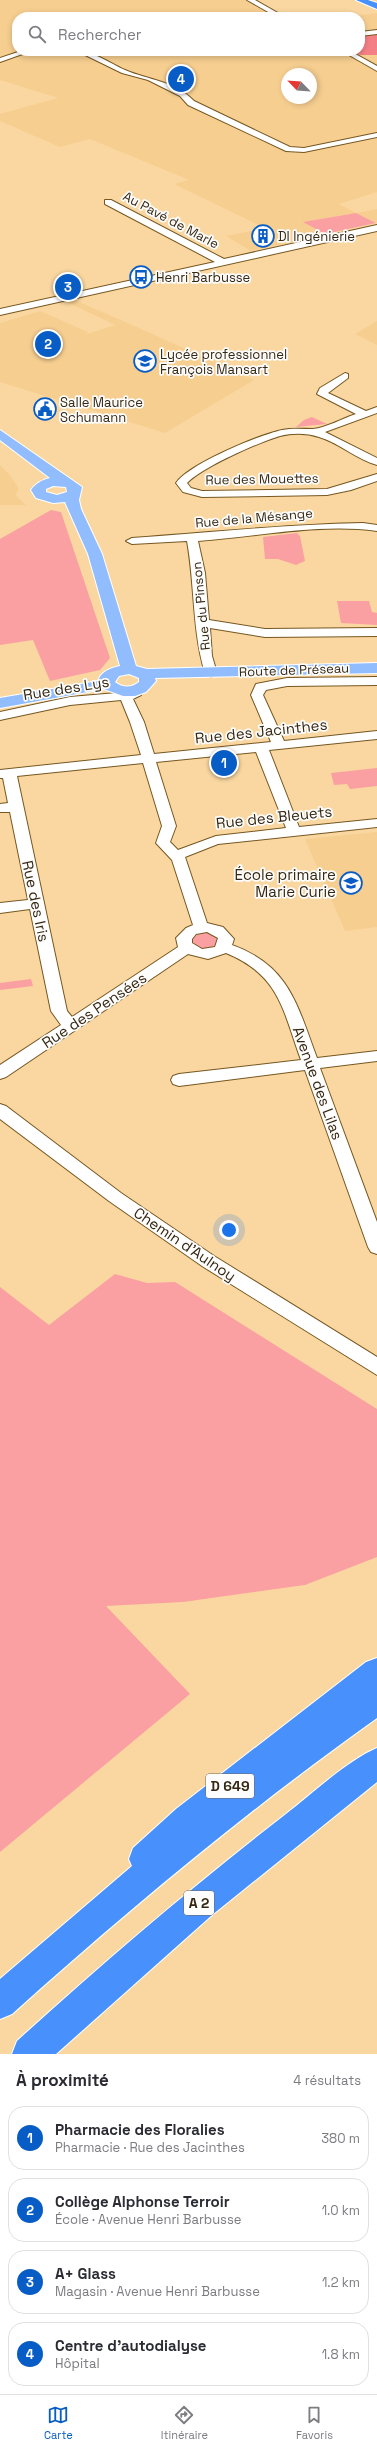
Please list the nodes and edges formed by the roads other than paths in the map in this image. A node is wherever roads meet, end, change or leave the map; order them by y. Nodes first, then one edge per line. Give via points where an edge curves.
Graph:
1 (250, 0) edge
2 (360, 0) edge
3 (367, 0) edge
4 (377, 5) edge
5 (273, 12) edge
6 (377, 32) edge
7 (365, 33) edge
8 (12, 56) edge
9 (90, 56) edge
10 (354, 56) edge
11 (0, 60) edge
12 (377, 69) edge
13 (377, 135) edge
14 (108, 202) dead end
15 (377, 228) edge
16 (222, 262) junction
17 (0, 310) edge
18 (345, 376) dead end
19 (377, 410) edge
20 (365, 414) junction
21 (337, 425) junction
22 (314, 432) junction
23 (0, 434) edge
24 (0, 439) edge
25 (340, 443) junction
26 (376, 461) edge
27 (377, 477) edge
28 (64, 482) junction
29 (41, 486) junction
30 (73, 494) junction
31 (51, 498) junction
32 (377, 528) edge
33 (192, 538) junction
34 (132, 541) dead end
35 (204, 623) junction
36 (377, 632) edge
37 (377, 668) edge
38 (211, 673) junction
39 (115, 676) junction
40 (377, 681) edge
41 (136, 688) junction
42 (0, 698) edge
43 (0, 703) edge
44 (0, 716) edge
45 (377, 736) edge
46 (279, 745) junction
47 (262, 747) junction
48 (148, 758) junction
49 (4, 773) edge
50 (16, 807) junction
51 (0, 808) edge
52 (377, 823) edge
53 (294, 832) junction
54 (177, 855) junction
55 (36, 904) junction
56 (0, 908) edge
57 (201, 928) junction
58 (224, 947) junction
59 (187, 948) junction
60 (71, 1025) junction
61 (377, 1056) edge
62 (311, 1064) junction
63 (0, 1072) edge
64 (180, 1080) dead end
65 (0, 1110) edge
66 (377, 1247) edge
67 (377, 1367) edge
68 (377, 1672) edge
69 (377, 1700) edge
70 (377, 1763) edge
71 (97, 1915) junction
72 (0, 2002) edge
73 (30, 2054) edge

1 - 5 street
2 - 4 highway
3 - 4 highway
6 - 7 street
8 - 11 street
9 - 13 street via 124,72 148,78 183,94 191,103 289,149 307,149
10 - 12 street
14 - 16 street, Au Pavé de Marle
15 - 16 street
16 - 17 street
18 - 20 street via 322,394
19 - 20 street
20 - 21 street
21 - 22 street
21 - 25 street via 336,434
22 - 25 street, Rue des Mouettes
22 - 27 street, Rue des Mouettes via 289,432 269,436 200,468 183,478 181,485 190,492 202,494 317,493 347,488
23 - 28 main road
24 - 29 main road via 37,471 41,477
25 - 26 street, Rue des Mouettes
28 - 29 main road via 52,482
28 - 30 main road via 74,487
29 - 31 main road via 39,493
30 - 31 main road via 63,498
30 - 39 main road via 74,509 95,554
31 - 39 main road via 68,512 84,546
32 - 33 street, Rue de la Mésange via 315,527
33 - 34 street, Rue de la Mésange
33 - 35 street, Rue du Pinson
35 - 36 street via 265,633
35 - 38 street, Rue du Pinson via 206,656
37 - 38 main road, Route de Préseau
38 - 41 main road, Route de Préseau
39 - 41 main road
39 - 41 main road via 113,689
39 - 42 main road
39 - 43 main road
40 - 46 street via 287,682 262,687 257,695
41 - 44 street, Rue des Lys
41 - 48 street via 136,722
45 - 46 street, Rue des Jacinthes
46 - 47 street, Rue des Jacinthes
47 - 48 street, Rue des Jacinthes
47 - 53 street
48 - 49 street, Rue des Jacinthes
48 - 54 street via 169,826 163,843
49 - 50 street, Rue des Iris
50 - 51 street
50 - 55 street, Rue des Iris
52 - 53 street, Rue des Bleuets
53 - 54 street, Rue des Bleuets via 212,841
54 - 57 street
55 - 56 street
55 - 60 street, Rue des Iris via 59,1011
57 - 58 street via 213,928 222,933 226,939
57 - 59 street via 185,936
58 - 59 street via 217,952 206,954 195,953
58 - 62 street, Avenue des Lilas via 256,962 279,982 290,1004
59 - 60 street, Rue des Pensées
60 - 63 street, Rue des Pensées
61 - 62 street
62 - 64 street
62 - 66 street, Avenue des Lilas
65 - 67 street, Chemin d'Aulnoy via 115,1197 208,1261
68 - 71 highway, D 649 via 168,1836
69 - 71 highway via 225,1812
70 - 73 highway, A 2 via 213,1891 132,1960
71 - 72 highway

